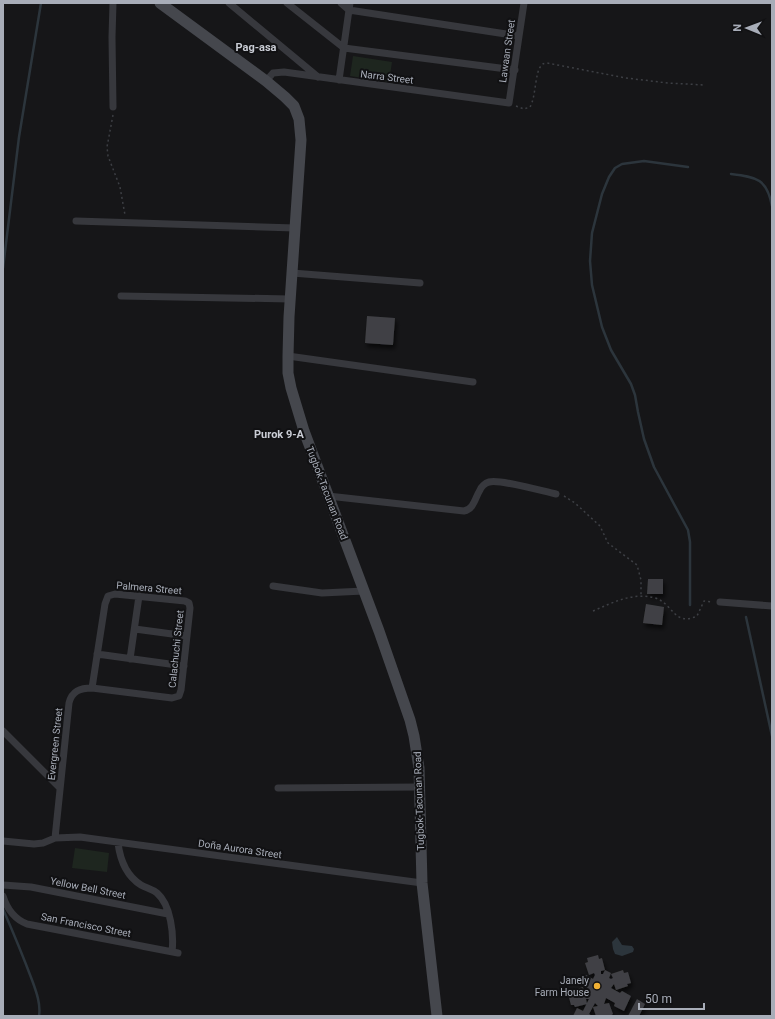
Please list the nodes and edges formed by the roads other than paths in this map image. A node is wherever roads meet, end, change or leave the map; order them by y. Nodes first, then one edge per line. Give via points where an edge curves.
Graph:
1 (114, 3) edge
2 (160, 3) edge
3 (229, 3) edge
4 (287, 3) edge
5 (341, 3) edge
6 (524, 3) edge
7 (350, 6) edge
8 (519, 36) junction
9 (344, 48) junction
10 (514, 70) junction
11 (319, 78) junction
12 (339, 80) junction
13 (266, 81) junction
14 (510, 103) joint
15 (113, 107) road end
16 (76, 222) dead end
17 (295, 228) junction
18 (292, 273) junction
19 (420, 284) dead end
20 (121, 296) dead end
21 (290, 299) junction
22 (288, 356) junction
23 (473, 382) dead end
24 (556, 494) road end
25 (328, 496) junction
26 (273, 586) dead end
27 (364, 591) junction
28 (139, 596) junction
29 (720, 602) dead end
30 (189, 603) joint
31 (772, 606) edge
32 (135, 629) junction
33 (187, 636) junction
34 (97, 654) junction
35 (130, 659) junction
36 (184, 666) junction
37 (92, 688) junction
38 (3, 731) edge
39 (420, 787) junction
40 (60, 788) junction
41 (278, 788) dead end
42 (55, 838) junction
43 (3, 841) edge
44 (118, 843) junction
45 (422, 883) junction
46 (3, 885) edge
47 (3, 896) edge
48 (168, 914) junction
49 (437, 1016) edge

1 - 15 street
2 - 13 street, Tugbok-Tacunan Road
3 - 11 street
4 - 9 street
5 - 7 street
6 - 8 street, Lawaan Street
7 - 8 street
7 - 9 street
8 - 10 street, Lawaan Street
9 - 10 street
9 - 12 street
10 - 14 street, Lawaan Street
11 - 12 street, Narra Street
11 - 13 street, Narra Street via 278,72 273,73
12 - 14 street, Narra Street
13 - 17 street, Tugbok-Tacunan Road via 294,106 299,119 302,140
16 - 17 street
17 - 18 street, Tugbok-Tacunan Road
18 - 19 street
18 - 21 street, Tugbok-Tacunan Road
20 - 21 street
21 - 22 street, Tugbok-Tacunan Road
22 - 23 street
22 - 25 street, Tugbok-Tacunan Road via 288,373 295,405
24 - 25 street via 490,482 480,488 472,506 464,511
25 - 27 street, Tugbok-Tacunan Road
26 - 27 street via 322,593
27 - 39 street, Tugbok-Tacunan Road via 410,720 418,752
28 - 30 street, Palmera Street
28 - 32 street
28 - 34 street, Palmera Street via 108,596
29 - 31 street
30 - 33 street, Calachuchi Street
32 - 33 street
32 - 35 street
33 - 36 street, Calachuchi Street
34 - 35 street
34 - 37 street
35 - 36 street
36 - 37 street, Calachuchi Street via 179,696 172,698
37 - 40 street, Evergreen Street via 79,690 70,697
38 - 40 street
39 - 41 street
39 - 45 street, Tugbok-Tacunan Road
40 - 42 street, Evergreen Street
42 - 43 street, Doña Aurora Street via 34,844
42 - 44 street, Doña Aurora Street via 73,837
44 - 45 street, Doña Aurora Street
44 - 48 street via 122,861 130,876 158,894
45 - 49 street, Tugbok-Tacunan Road
46 - 48 street, Yellow Bell Street via 31,887
47 - 48 street, San Francisco Street via 13,916 27,924 175,952

